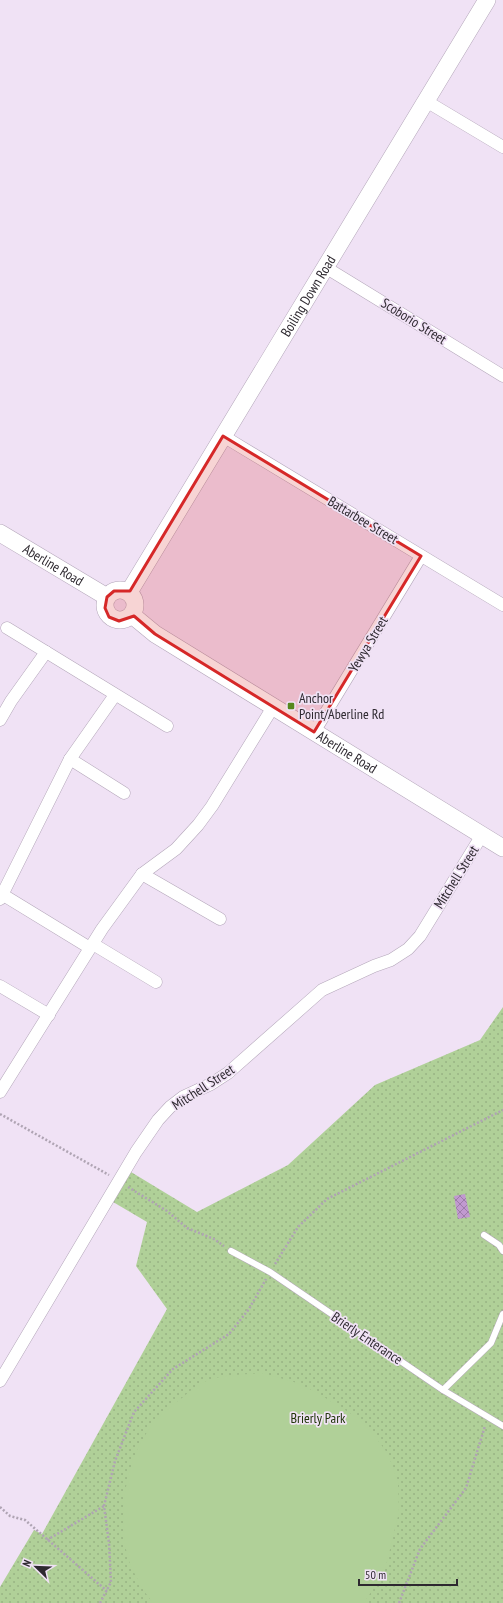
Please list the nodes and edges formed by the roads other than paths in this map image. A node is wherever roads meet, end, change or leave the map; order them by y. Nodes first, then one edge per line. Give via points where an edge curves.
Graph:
1 (487, 0) edge
2 (426, 101) junction
3 (503, 147) edge
4 (326, 267) junction
5 (503, 376) edge
6 (223, 436) junction
7 (0, 533) edge
8 (421, 556) junction
9 (129, 592) junction
10 (107, 597) junction
11 (503, 605) edge
12 (132, 615) junction
13 (7, 628) dead end
14 (46, 652) junction
15 (116, 695) junction
16 (273, 707) junction
17 (0, 720) edge
18 (167, 726) dead end
19 (314, 732) junction
20 (70, 759) junction
21 (124, 793) dead end
22 (482, 835) junction
23 (503, 848) edge
24 (142, 874) junction
25 (1, 895) edge
26 (220, 919) dead end
27 (92, 946) junction
28 (156, 982) dead end
29 (0, 986) edge
30 (49, 1015) junction
31 (4, 1080) edge
32 (0, 1092) edge
33 (484, 1234) dead end
34 (231, 1250) dead end
35 (503, 1251) edge
36 (503, 1314) edge
37 (0, 1381) edge
38 (443, 1390) junction
39 (503, 1426) edge

1 - 2 street, Boiling Down Road
2 - 3 street
2 - 4 street, Boiling Down Road
4 - 5 street, Scoborio Street
4 - 6 street, Boiling Down Road
6 - 8 street, Battarbee Street
6 - 9 street, Boiling Down Road
7 - 10 street, Aberline Road
8 - 11 street, Battarbee Street
8 - 19 street, Yewya Street
9 - 10 street via 114,591
9 - 12 street via 136,605
10 - 12 street via 106,612 114,620 124,620
12 - 16 street, Aberline Road via 155,634
13 - 14 street
14 - 15 street
14 - 17 street
15 - 18 street
15 - 20 street
16 - 19 street, Aberline Road
16 - 24 street via 198,825 176,848
19 - 22 street, Aberline Road
20 - 21 street
20 - 25 street
22 - 23 street, Aberline Road
22 - 37 street, Mitchell Street via 420,936 408,949 391,960 322,990 228,1073 183,1097 166,1112 136,1152
24 - 26 street
24 - 27 street
25 - 27 street
27 - 28 street
27 - 30 street
29 - 30 street
30 - 31 street
31 - 32 street
33 - 35 lane
34 - 38 lane, Brierly Enterance via 270,1272
36 - 38 lane via 490,1343
38 - 39 lane, Brierly Enterance

